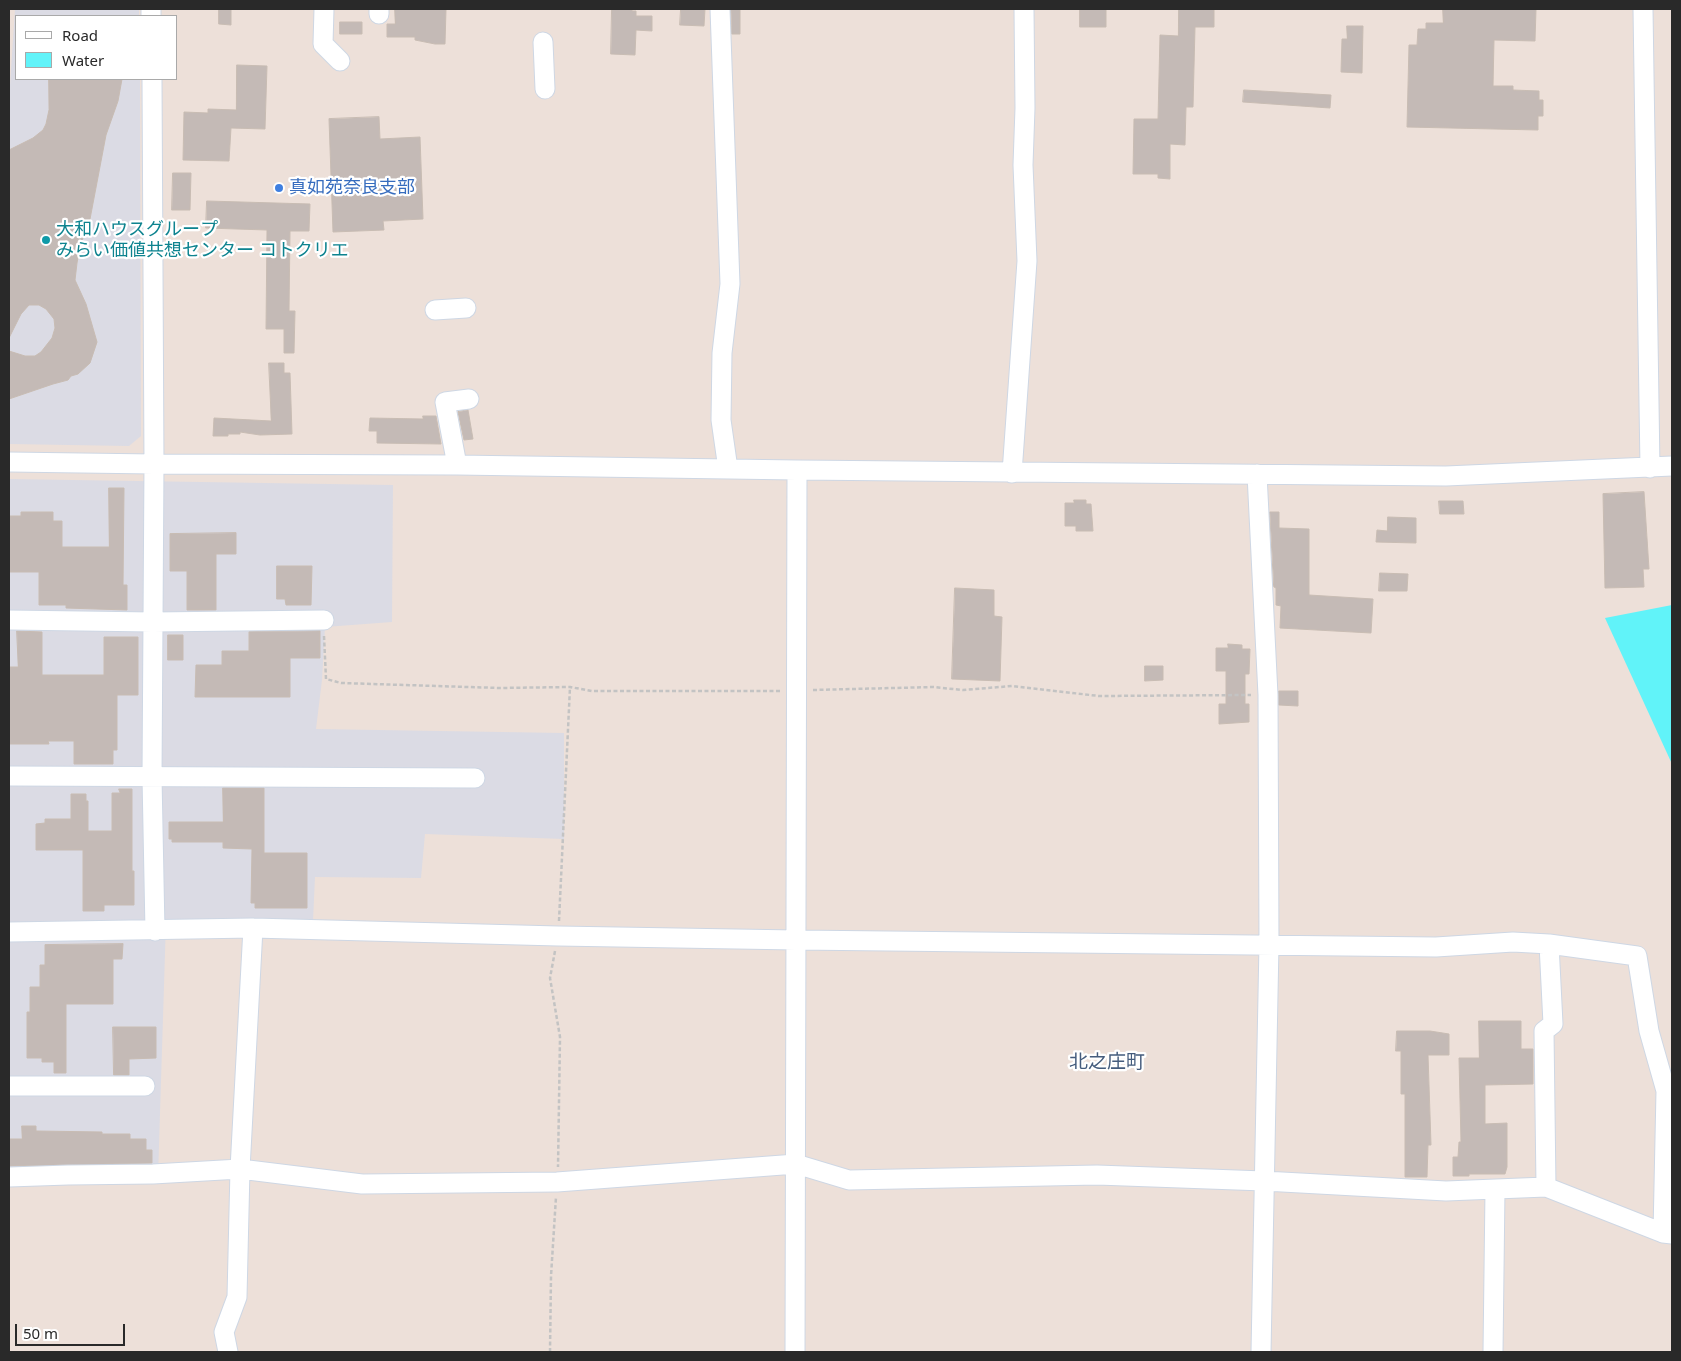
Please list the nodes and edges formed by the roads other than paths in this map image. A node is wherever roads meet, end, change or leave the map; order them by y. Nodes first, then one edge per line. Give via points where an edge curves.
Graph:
1 (324, 9) edge
2 (720, 9) edge
3 (1024, 9) edge
4 (1643, 9) edge
5 (543, 42) dead end
6 (340, 62) dead end
7 (152, 80) edge
8 (545, 89) dead end
9 (466, 308) dead end
10 (435, 310) dead end
11 (469, 399) dead end
12 (9, 462) edge
13 (154, 464) junction
14 (457, 465) junction
15 (1672, 466) edge
16 (1650, 468) junction
17 (728, 469) junction
18 (797, 470) junction
19 (1012, 472) junction
20 (1256, 474) junction
21 (9, 620) edge
22 (324, 620) road end
23 (152, 622) junction
24 (9, 776) edge
25 (152, 777) junction
26 (475, 778) dead end
27 (253, 928) junction
28 (156, 931) junction
29 (9, 932) edge
30 (796, 940) junction
31 (1269, 944) junction
32 (1549, 944) junction
33 (9, 1086) edge
34 (145, 1086) dead end
35 (796, 1164) junction
36 (240, 1169) junction
37 (9, 1177) edge
38 (1264, 1181) junction
39 (1546, 1187) junction
40 (1495, 1190) junction
41 (1668, 1233) edge
42 (228, 1352) edge
43 (795, 1352) edge
44 (1261, 1352) edge
45 (1493, 1352) edge

1 - 6 street via 324,44
2 - 17 street via 730,284 722,353 721,420
3 - 19 street via 1023,165 1027,261
4 - 16 street
5 - 8 street
7 - 13 street
9 - 10 street
11 - 14 street via 445,402
12 - 13 street
13 - 14 street
13 - 23 street
14 - 17 street
15 - 16 street
16 - 20 street via 1446,476
17 - 18 street
18 - 19 street
18 - 30 street
19 - 20 street
20 - 31 street via 1268,695
21 - 23 street
22 - 23 street
23 - 25 street
24 - 25 street
25 - 26 street
25 - 28 street
27 - 28 street
27 - 30 street
27 - 36 street
28 - 29 street
30 - 31 street
30 - 35 street
31 - 32 street via 1436,947 1513,942
31 - 38 street
32 - 39 street via 1553,1024 1544,1031
32 - 41 street via 1638,956 1649,1031 1666,1091
33 - 34 street
35 - 36 street via 557,1182 362,1184
35 - 38 street via 849,1180 1097,1175
35 - 43 street
36 - 37 street
36 - 42 street via 237,1297 224,1332
38 - 40 street via 1446,1191
38 - 44 street
39 - 40 street
39 - 41 street
40 - 45 street

